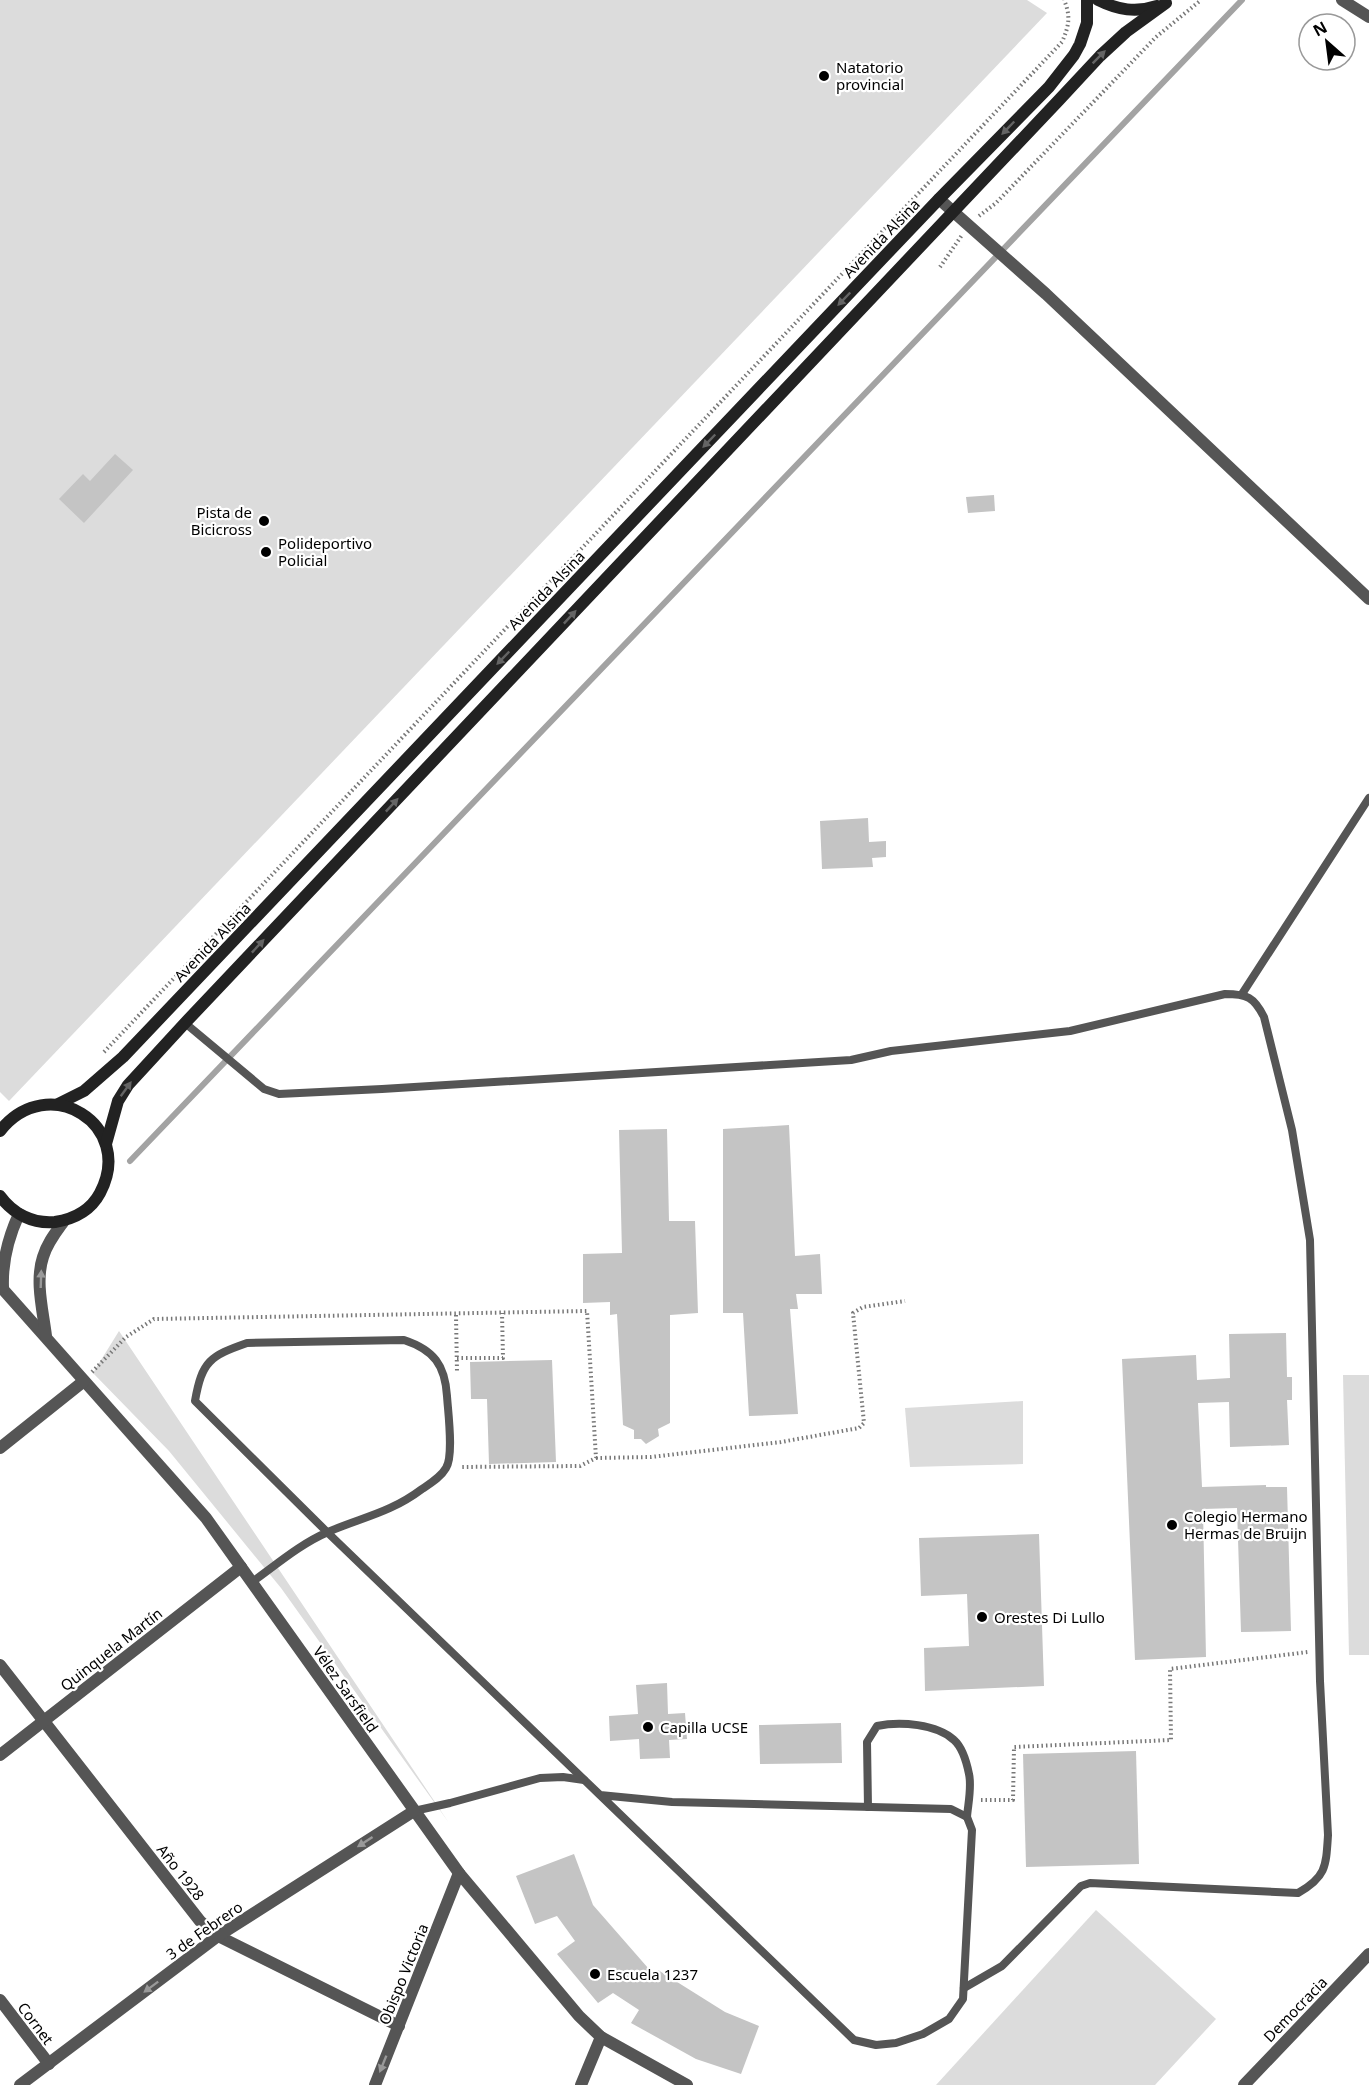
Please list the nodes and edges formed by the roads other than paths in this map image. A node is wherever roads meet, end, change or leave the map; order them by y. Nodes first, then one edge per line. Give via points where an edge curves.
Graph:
1 (1087, 0) edge
2 (1098, 0) edge
3 (1342, 0) edge
4 (1168, 2) edge
5 (1369, 17) edge
6 (939, 199) junction
7 (954, 212) junction
8 (1369, 599) edge
9 (1369, 798) edge
10 (1242, 994) junction
11 (185, 1023) junction
12 (58, 1104) junction
13 (0, 1131) edge
14 (106, 1144) junction
15 (2, 1202) edge
16 (19, 1214) junction
17 (64, 1221) junction
18 (1, 1286) edge
19 (46, 1337) junction
20 (84, 1381) junction
21 (0, 1448) edge
22 (327, 1533) junction
23 (241, 1567) junction
24 (252, 1582) junction
25 (0, 1665) edge
26 (44, 1721) junction
27 (0, 1755) edge
28 (584, 1780) junction
29 (600, 1795) junction
30 (868, 1807) junction
31 (414, 1811) junction
32 (967, 1817) junction
33 (459, 1873) junction
34 (218, 1936) junction
35 (1369, 1954) edge
36 (964, 1988) junction
37 (0, 2000) edge
38 (399, 2026) junction
39 (601, 2037) junction
40 (49, 2064) junction
41 (20, 2085) edge
42 (375, 2085) edge
43 (581, 2085) edge
44 (687, 2085) edge
45 (1244, 2085) edge

1 -> 6 main road, Avenida Alsina via 1087,23 1074,55 1049,87
2 - 4 main road via 1120,9 1144,10
3 - 5 street
7 -> 4 main road via 1100,56
6 - 7 street
6 -> 12 main road, Avenida Alsina via 123,1057 84,1091
7 - 8 street
11 -> 7 main road
9 - 10 lane
10 - 11 lane via 1225,993 1070,1031 891,1051 851,1060 279,1094 264,1089
10 - 36 lane via 1256,1003 1264,1017 1292,1130 1310,1240 1319,1651 1328,1836 1323,1872 1315,1884 1298,1893 1090,1883 1081,1886 1002,1966
14 -> 11 main road via 118,1101 128,1085
12 - 13 main road via 24,1109
12 - 14 main road via 88,1117
14 - 17 main road via 106,1182 97,1199 82,1213
15 - 16 main road
16 - 17 main road via 33,1220
16 - 18 street via 2,1268
19 -> 17 street via 40,1280 43,1258
18 - 19 street, Vélez Sarsfield
19 - 20 street, Vélez Sarsfield
20 - 21 street
20 - 23 street, Vélez Sarsfield via 189,1497
22 - 22 lane via 195,1401 206,1364 223,1352 248,1343 404,1340 421,1346 433,1356 446,1379 448,1467 402,1504
22 - 24 lane
22 - 28 lane
23 - 24 street, Vélez Sarsfield
23 - 26 street, Quinquela Martín
24 - 31 street, Vélez Sarsfield
25 - 26 street, Año 1928
26 - 27 street, Quinquela Martín
26 - 34 street, Año 1928 via 200,1921
28 - 29 lane
28 - 31 lane via 540,1778
29 - 30 lane via 672,1802
29 - 36 lane via 854,2040 876,2045 923,2034 949,2019 963,1999
30 - 32 lane via 951,1809
30 - 32 lane via 867,1742 878,1726 895,1722 929,1727 954,1740 965,1757 970,1777
31 - 33 street, Vélez Sarsfield
31 -> 34 street, 3 de Febrero
32 - 36 lane via 972,1830
33 - 38 street, Obispo Victoria
33 - 39 street, Vélez Sarsfield
34 - 38 street, Año 1928
34 -> 40 street, 3 de Febrero
35 - 45 street, Democracia
37 - 40 street, Cornet
38 -> 42 street, Obispo Victoria
39 - 43 street
39 - 44 street, Vélez Sarsfield
40 - 41 street, 3 de Febrero

